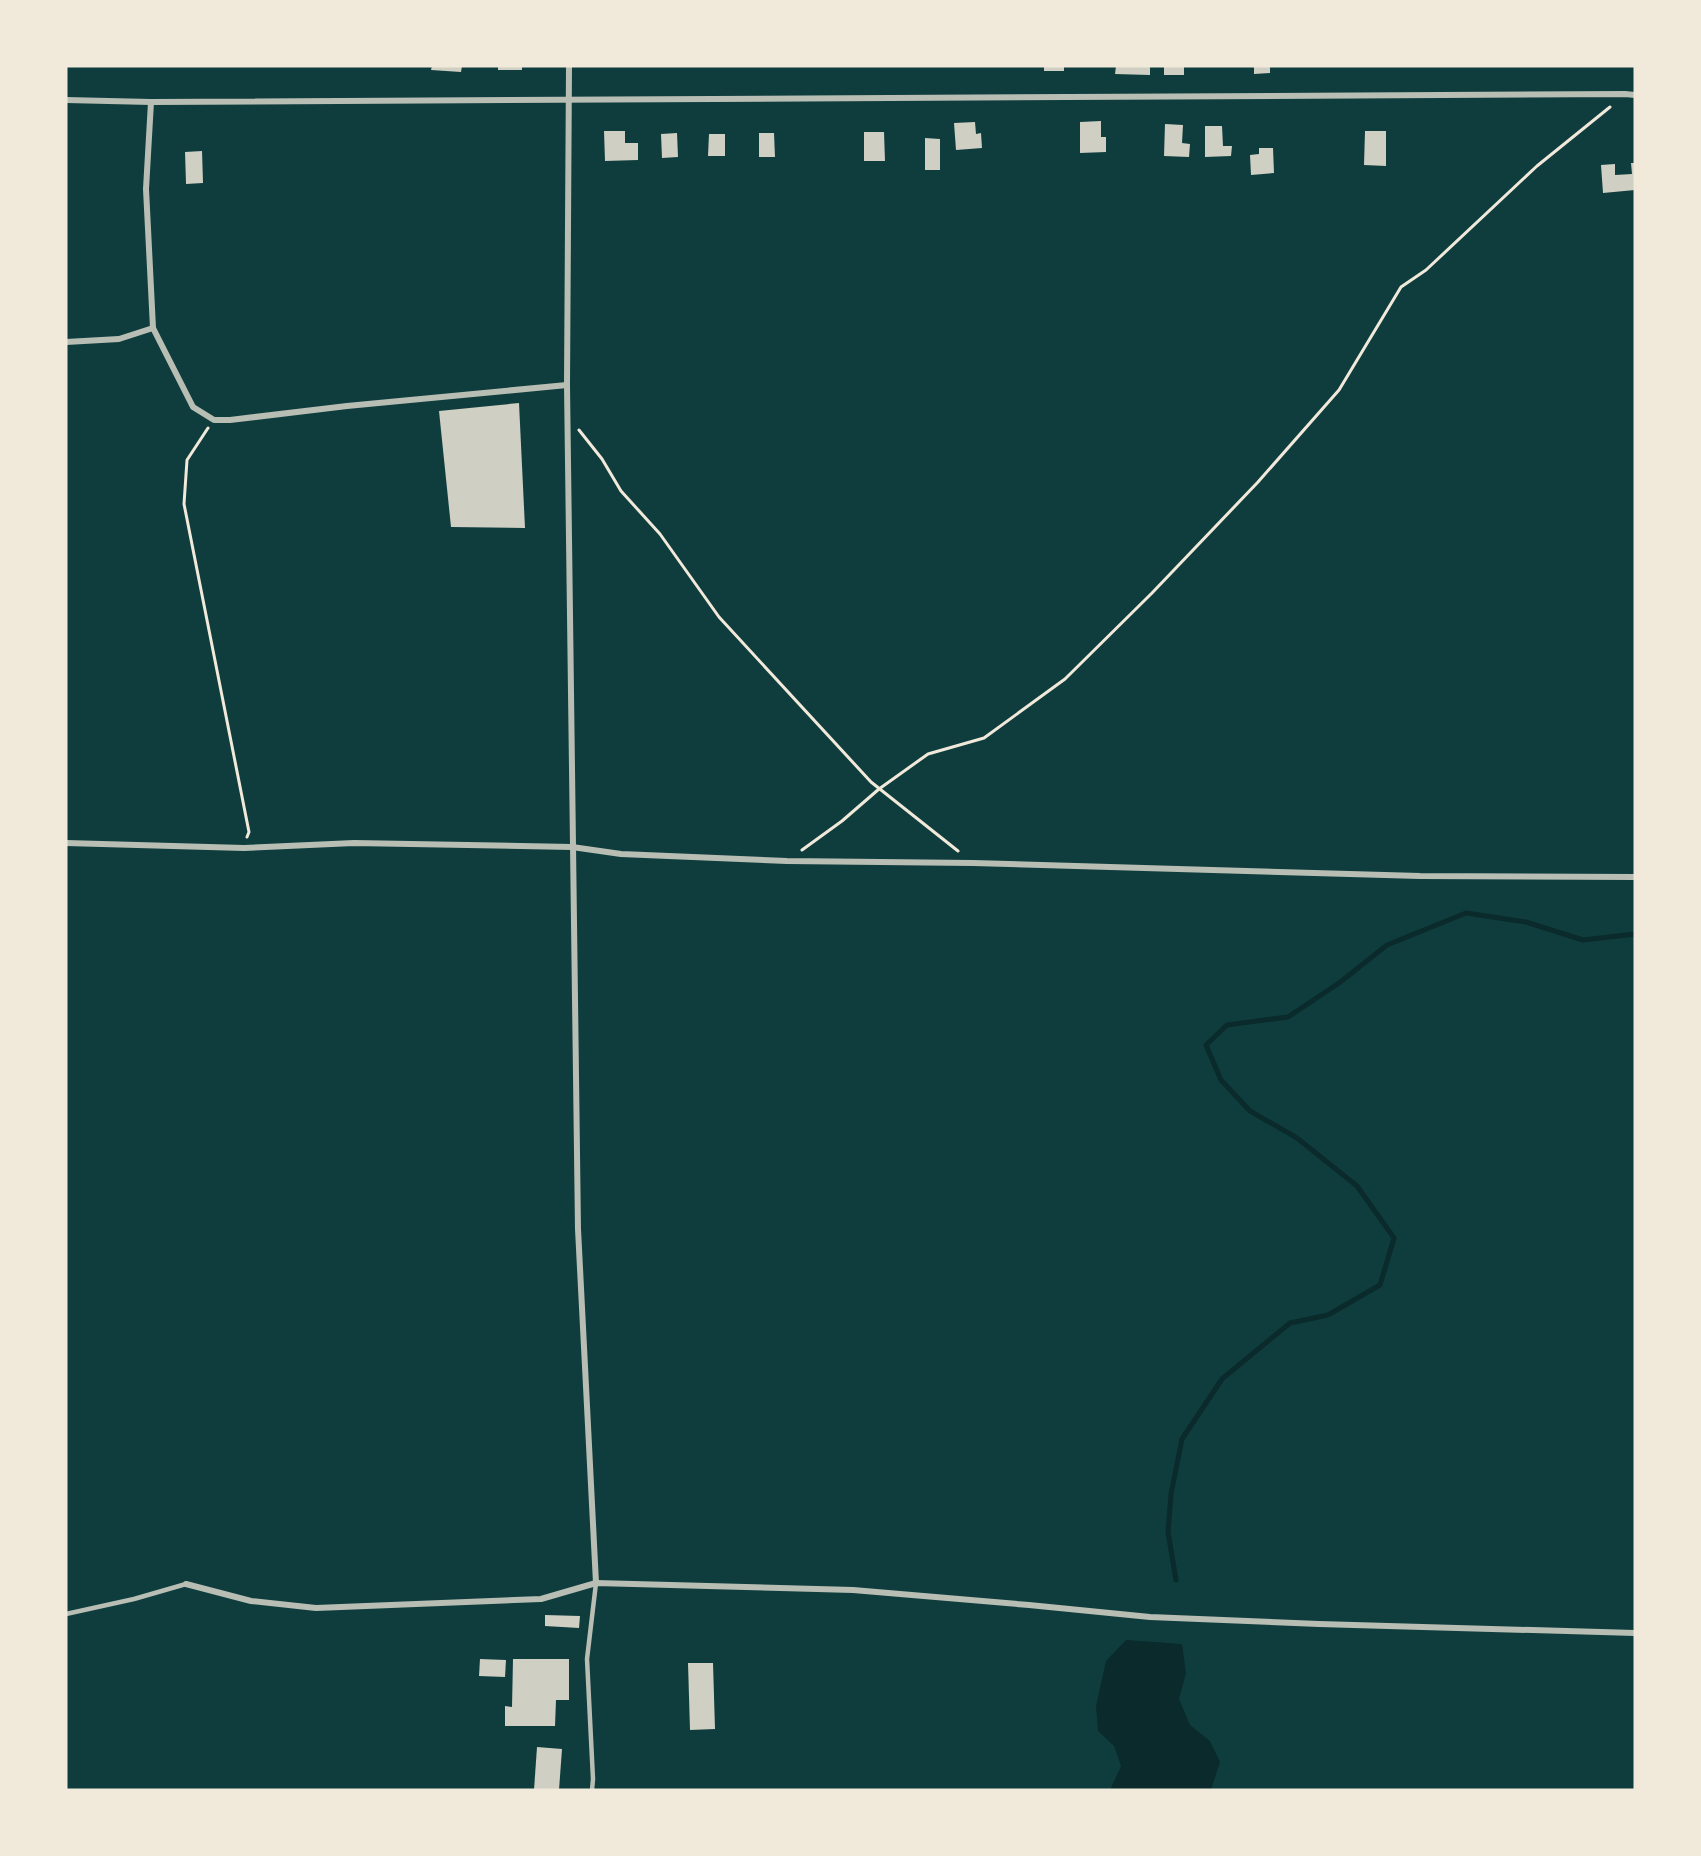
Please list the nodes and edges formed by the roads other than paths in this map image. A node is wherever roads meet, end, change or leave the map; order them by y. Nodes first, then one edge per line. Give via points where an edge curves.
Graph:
1 (569, 66) edge
2 (1635, 95) edge
3 (66, 100) edge
4 (570, 100) junction
5 (151, 102) junction
6 (153, 328) junction
7 (66, 342) edge
8 (567, 385) junction
9 (66, 843) edge
10 (572, 847) junction
11 (1635, 877) edge
12 (596, 1583) junction
13 (186, 1584) joint
14 (66, 1614) edge
15 (1635, 1633) edge
16 (592, 1790) edge

1 - 4 street
2 - 4 street
3 - 5 street
4 - 5 street
4 - 8 street
5 - 6 street via 146,189
6 - 7 street via 119,339
6 - 8 street via 193,407 214,420
8 - 10 street
9 - 10 street via 244,848 354,843
10 - 11 street via 621,854 787,861 1420,876
10 - 12 street via 578,1229
12 - 13 street via 541,1599 316,1608 251,1600
12 - 15 street via 853,1590 1150,1617
12 - 16 lane via 587,1659
13 - 14 lane

